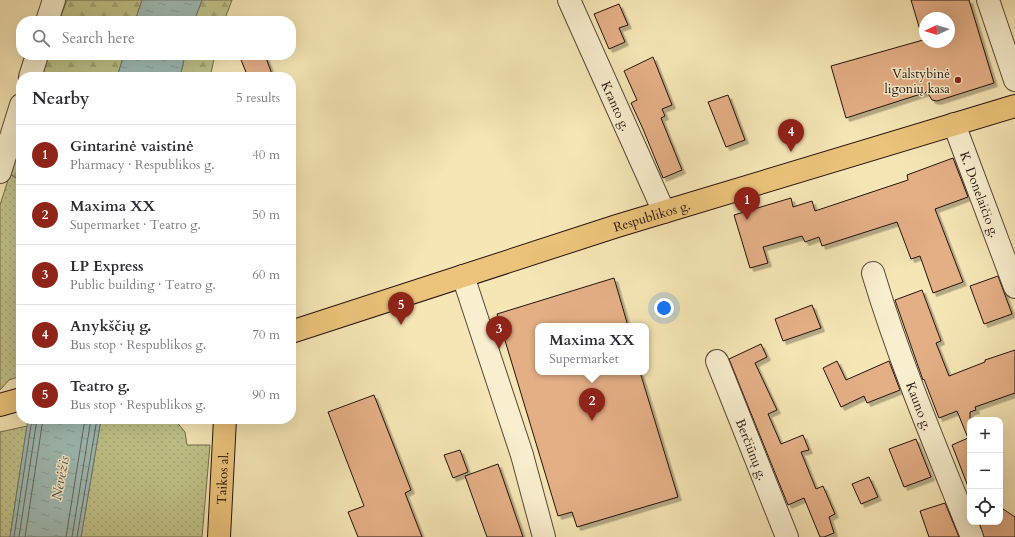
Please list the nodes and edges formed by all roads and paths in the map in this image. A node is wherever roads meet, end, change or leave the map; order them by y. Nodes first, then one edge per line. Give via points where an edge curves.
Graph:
1 (54, 0) edge
2 (569, 0) edge
3 (988, 0) edge
4 (49, 16) edge
5 (35, 60) edge
6 (32, 72) edge
7 (1015, 80) edge
8 (1015, 106) edge
9 (16, 121) edge
10 (954, 124) junction
11 (0, 172) edge
12 (664, 212) junction
13 (873, 273) dead end
14 (462, 276) junction
15 (1015, 286) edge
16 (296, 330) edge
17 (717, 361) dead end
18 (225, 424) edge
19 (219, 537) edge
20 (544, 537) edge
21 (787, 537) edge
22 (972, 537) edge

1 - 4 street
2 - 12 street, Kranto g.
3 - 7 street
5 - 6 street
8 - 10 main road, Respublikos g.
9 - 11 street
10 - 12 main road, Respublikos g.
10 - 15 street, K. Donelaičio g.
12 - 14 main road, Respublikos g.
13 - 22 street, Kauno g. via 903,363
14 - 16 main road, Respublikos g.
14 - 20 street via 522,455
17 - 21 street, Berčiūnų g.
18 - 19 main road, Taikos al.

